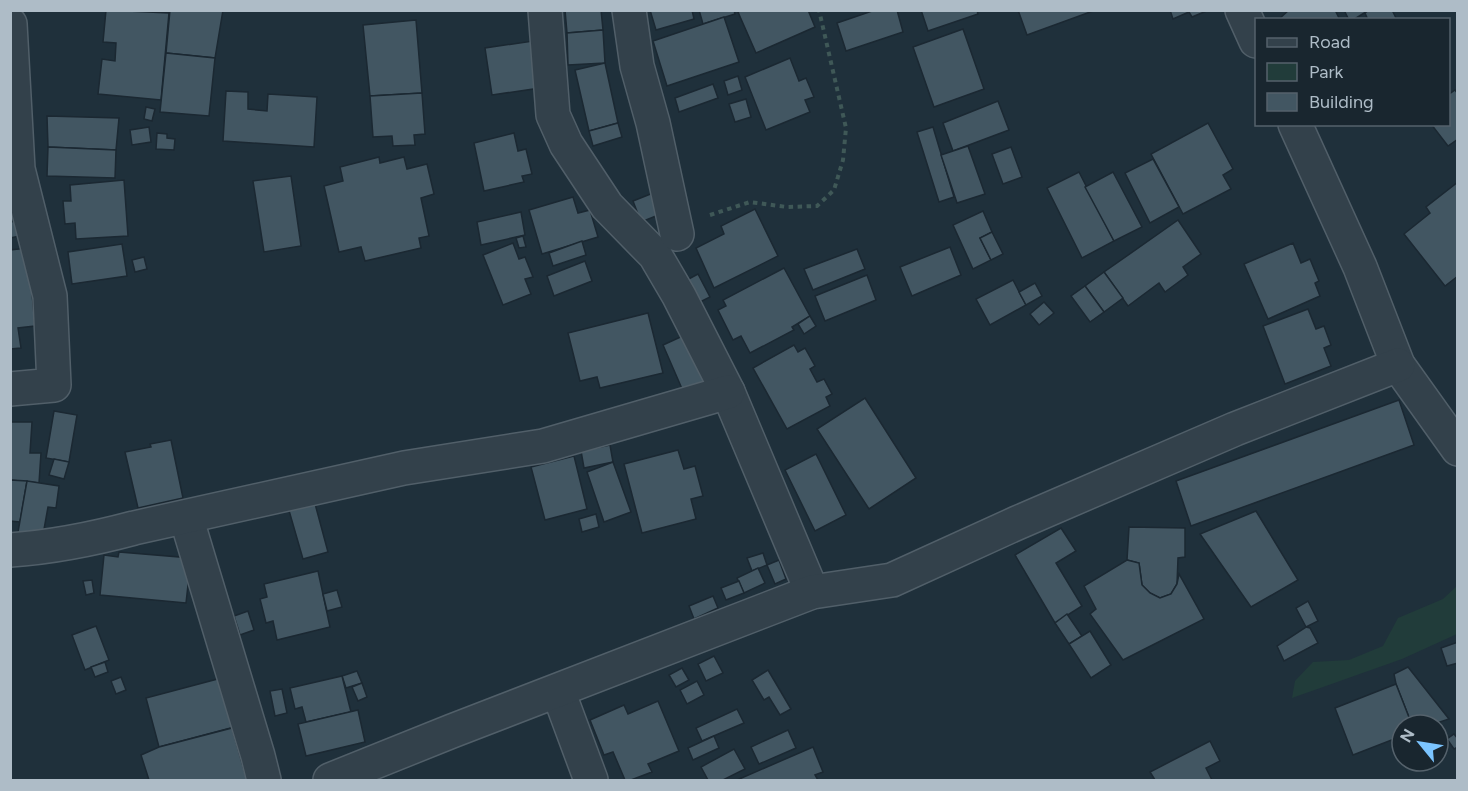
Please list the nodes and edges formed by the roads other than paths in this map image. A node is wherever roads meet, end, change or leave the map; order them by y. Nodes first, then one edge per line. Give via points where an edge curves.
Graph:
1 (545, 10) edge
2 (629, 10) edge
3 (1242, 10) edge
4 (10, 24) edge
5 (1255, 37) edge
6 (1296, 126) edge
7 (678, 236) junction
8 (1398, 365) junction
9 (10, 389) edge
10 (728, 392) junction
11 (1458, 449) edge
12 (186, 517) junction
13 (10, 550) edge
14 (812, 592) junction
15 (558, 691) junction
16 (264, 780) edge
17 (330, 780) edge
18 (591, 780) edge

1 - 7 street via 553,115 566,144 607,206
2 - 7 street via 637,66
3 - 5 street
4 - 9 street via 18,169 50,296 54,385
6 - 8 street via 1360,267
7 - 10 street via 679,296
8 - 11 street
8 - 14 street via 1224,434 892,580
10 - 12 street via 543,446 404,468
10 - 14 street
12 - 13 street via 49,547
12 - 16 street
14 - 15 street
15 - 17 street
15 - 18 street

